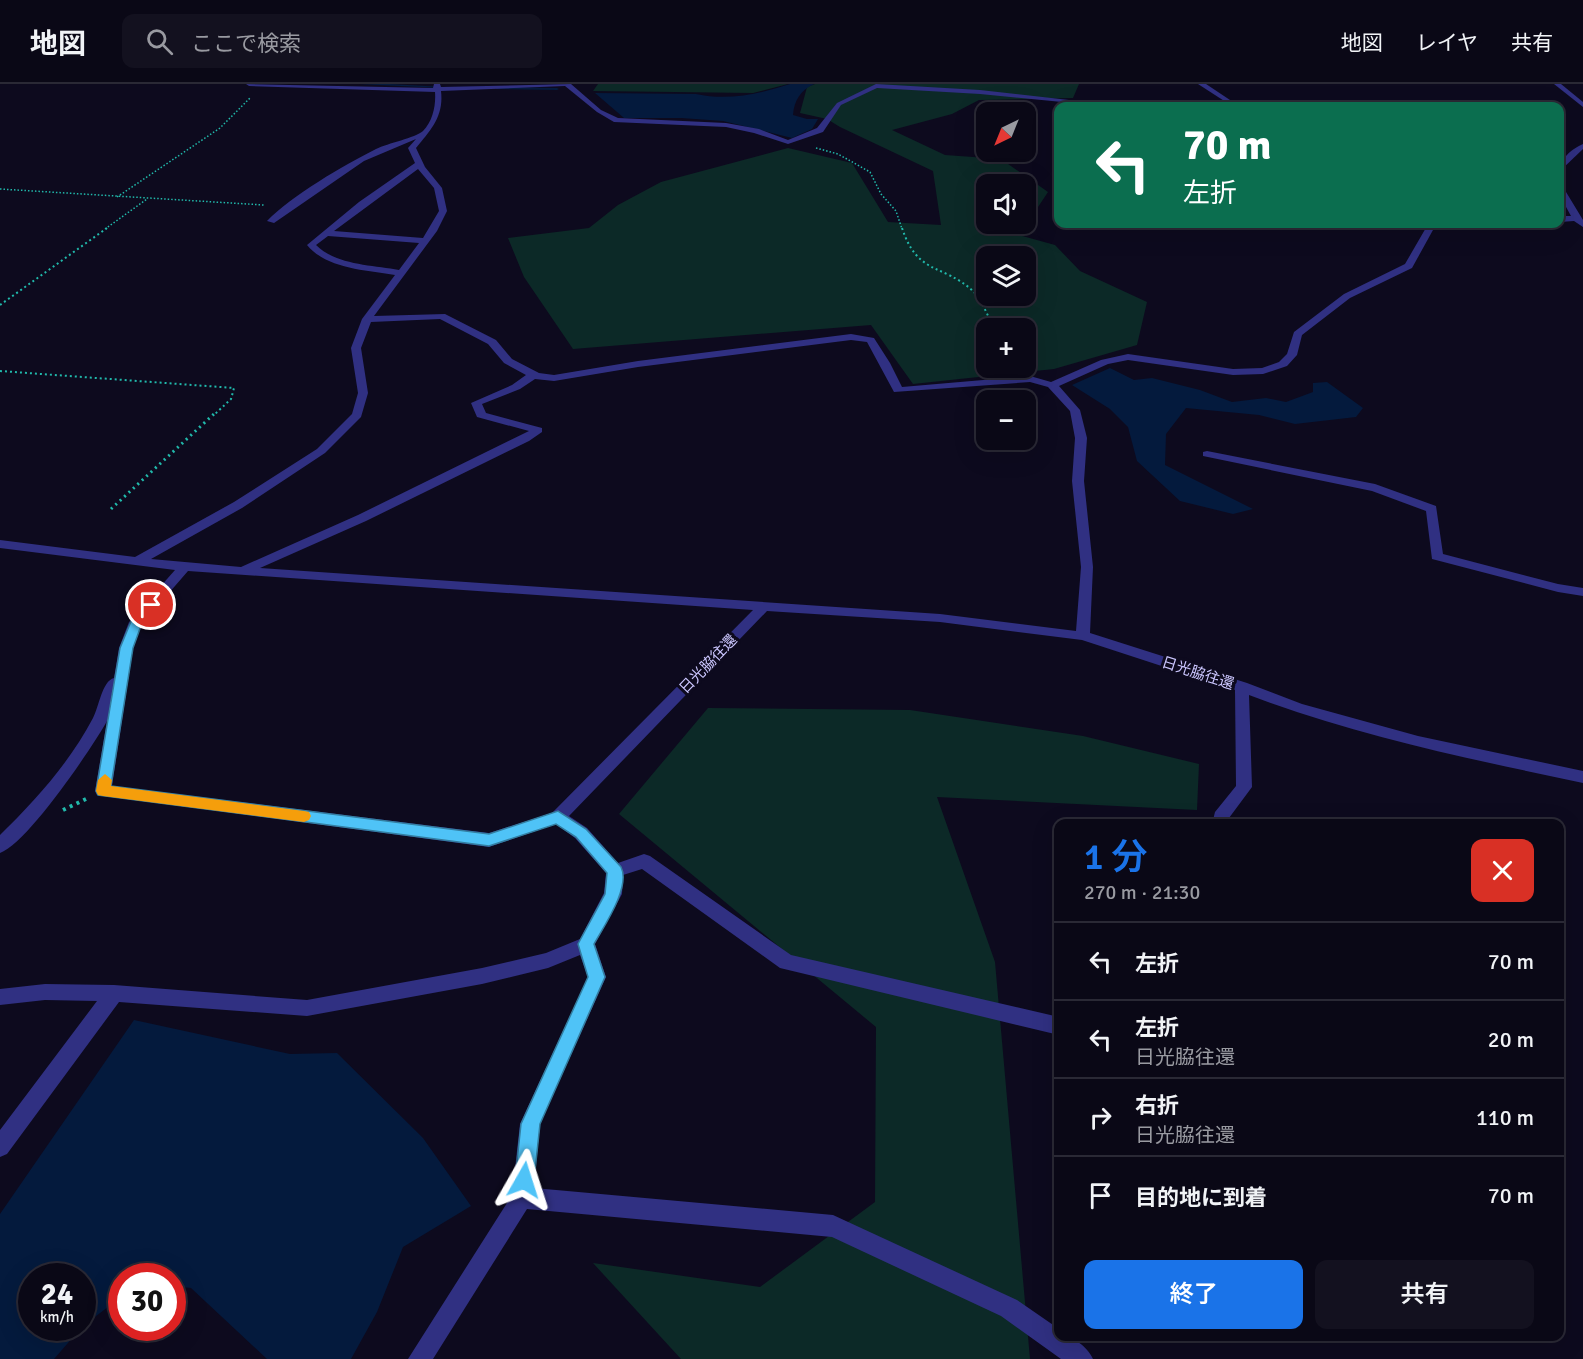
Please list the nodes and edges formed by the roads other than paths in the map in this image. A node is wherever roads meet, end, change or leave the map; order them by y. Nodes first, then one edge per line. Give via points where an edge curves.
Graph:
1 (249, 84) edge
2 (263, 84) edge
3 (1201, 84) edge
4 (1557, 84) edge
5 (436, 88) edge
6 (1079, 102) edge
7 (1230, 102) edge
8 (1583, 105) edge
9 (421, 135) junction
10 (1583, 146) edge
11 (1564, 152) edge
12 (1572, 154) junction
13 (1583, 159) edge
14 (1564, 163) edge
15 (419, 164) junction
16 (1564, 195) edge
17 (1564, 219) edge
18 (271, 221) dead end
19 (1580, 221) edge
20 (1430, 228) edge
21 (326, 233) junction
22 (425, 241) junction
23 (400, 273) junction
24 (368, 319) junction
25 (534, 374) junction
26 (1052, 385) junction
27 (1207, 454) dead end
28 (0, 544) edge
29 (136, 561) junction
30 (185, 567) junction
31 (242, 572) junction
32 (1583, 592) edge
33 (764, 606) junction
34 (1083, 636) junction
35 (126, 648) junction
36 (1242, 687) junction
37 (1583, 777) edge
38 (558, 817) junction
39 (1221, 819) edge
40 (4, 838) edge
41 (615, 871) junction
42 (586, 944) junction
43 (114, 993) junction
44 (0, 997) edge
45 (1054, 1025) edge
46 (0, 1147) edge
47 (522, 1198) junction
48 (1054, 1340) edge
49 (1056, 1341) edge
50 (420, 1359) edge
51 (1081, 1359) edge

1 - 2 street
2 - 5 street
3 - 7 street
4 - 8 street
5 - 6 street via 566,84 599,111 617,120 726,125 789,142 820,130 839,104 876,86
5 - 9 street via 438,110 434,122
9 - 15 street via 412,148
9 - 18 street via 398,141 348,167
10 - 12 street
11 - 12 street
12 - 13 street
12 - 14 street
15 - 21 street
15 - 22 street via 438,188 443,211
16 - 19 street
17 - 19 street
20 - 26 street via 1409,266 1347,296 1297,334 1292,355 1283,364 1263,371 1222,371 1128,357 1105,362
21 - 22 street
21 - 23 street via 311,245 316,252
22 - 23 street
23 - 24 street
24 - 25 street via 442,316 492,342 508,360
24 - 29 street via 356,348 363,393 357,415 321,451 238,505
25 - 26 street via 554,378 851,336 870,340 898,390 1030,379
25 - 31 street via 516,387 476,403 481,415 538,430 525,439
26 - 34 street via 1075,410 1081,438 1078,481 1087,567
27 - 32 street via 1376,488 1432,509 1437,556
28 - 29 street
29 - 30 street
30 - 31 street
30 - 35 street, 日光脇往還 via 136,622
31 - 33 street
33 - 34 street, 日光脇往還 via 940,618
33 - 38 street, 日光脇往還
34 - 36 street, 日光脇往還
35 - 38 street, 日光脇往還 via 103,791 489,840
35 - 40 street via 101,717 50,789
36 - 37 street, 日光脇往還 via 1298,708 1418,742
36 - 39 street via 1244,787
38 - 41 street via 581,833
41 - 42 street via 613,894
41 - 45 street via 644,861 786,962
42 - 43 street via 548,960 482,976 307,1008
42 - 47 street via 597,977 530,1124
43 - 44 street via 45,992
43 - 46 street
47 - 48 street via 833,1226 1009,1308
47 - 50 street
49 - 51 street

